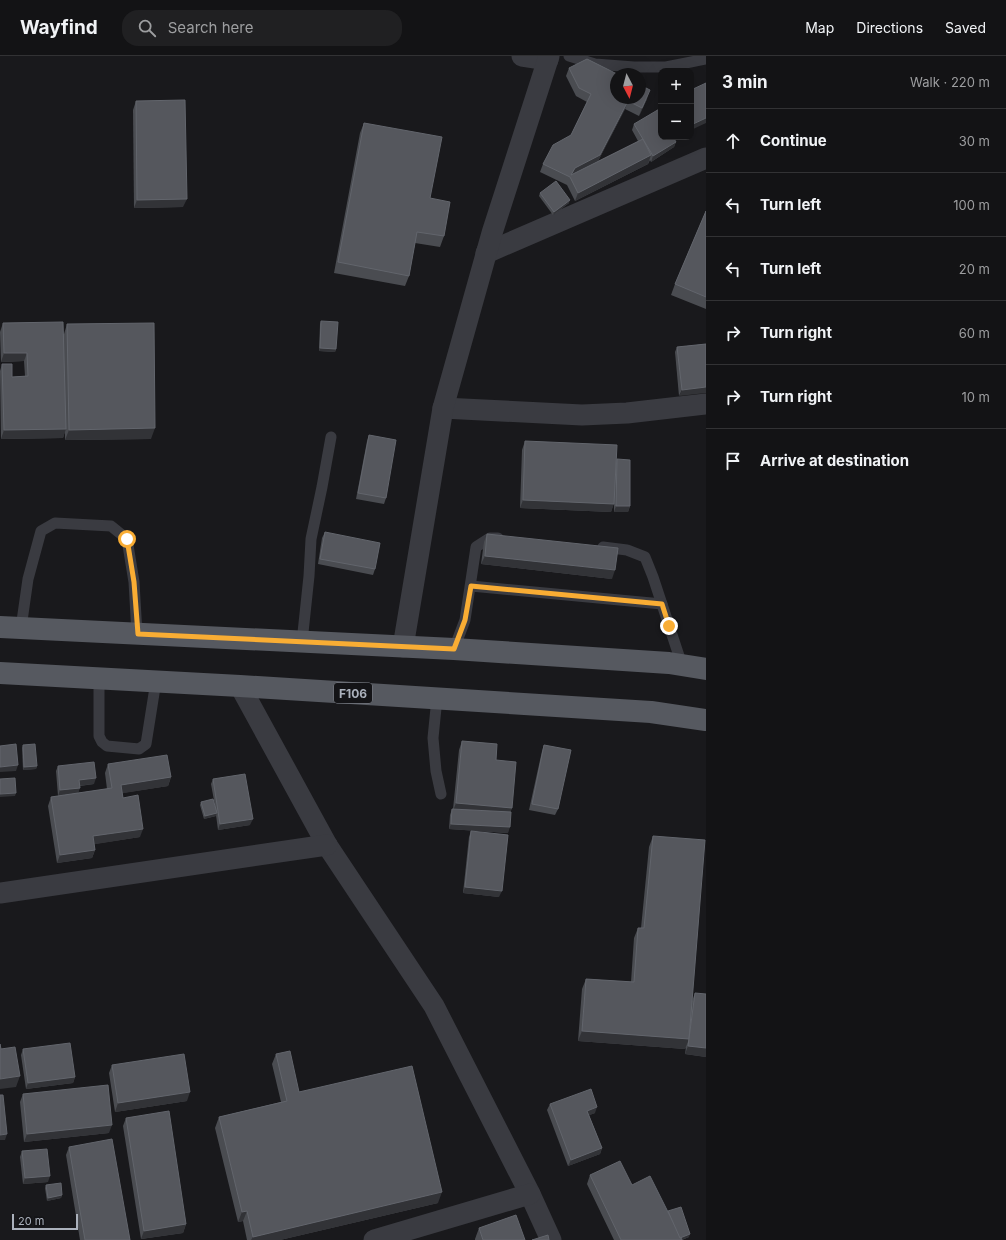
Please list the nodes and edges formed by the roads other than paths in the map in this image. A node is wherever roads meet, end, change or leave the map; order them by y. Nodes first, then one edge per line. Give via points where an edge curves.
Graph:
1 (522, 56) edge
2 (570, 56) edge
3 (548, 58) edge
4 (706, 59) edge
5 (706, 158) edge
6 (486, 253) junction
7 (706, 404) edge
8 (443, 408) junction
9 (331, 437) dead end
10 (509, 538) edge
11 (596, 546) edge
12 (471, 586) junction
13 (662, 604) junction
14 (0, 627) edge
15 (21, 628) junction
16 (138, 634) junction
17 (302, 642) junction
18 (403, 647) junction
19 (454, 649) junction
20 (682, 665) junction
21 (706, 669) edge
22 (0, 673) edge
23 (99, 679) junction
24 (156, 681) junction
25 (240, 686) junction
26 (437, 698) junction
27 (706, 720) edge
28 (441, 794) dead end
29 (328, 845) junction
30 (0, 893) edge
31 (530, 1194) junction
32 (374, 1240) edge
33 (551, 1240) edge

1 - 3 street
2 - 4 lane via 595,64 634,67 666,66
3 - 6 street
5 - 6 street
6 - 8 street
7 - 8 street via 582,415
8 - 18 street
9 - 17 lane via 311,539
10 - 12 lane via 490,538 476,547
11 - 13 lane via 627,550 646,558
12 - 13 lane
12 - 19 lane via 465,620
13 - 20 lane
14 - 15 main road
15 - 16 main road
15 - 16 lane via 28,579 41,531 55,523 111,526 127,539 134,582
16 - 17 main road
17 - 18 main road
18 - 19 main road
19 - 20 main road
20 - 21 main road
22 - 23 main road, F106
23 - 24 main road, F106
23 - 24 lane via 99,736 102,742 108,746 139,749 146,744
24 - 25 main road, F106
25 - 26 main road, F106
25 - 29 street
26 - 27 main road, F106 via 651,712
26 - 28 lane via 433,738
29 - 30 street
29 - 31 street via 434,1006
31 - 32 street
31 - 33 street

